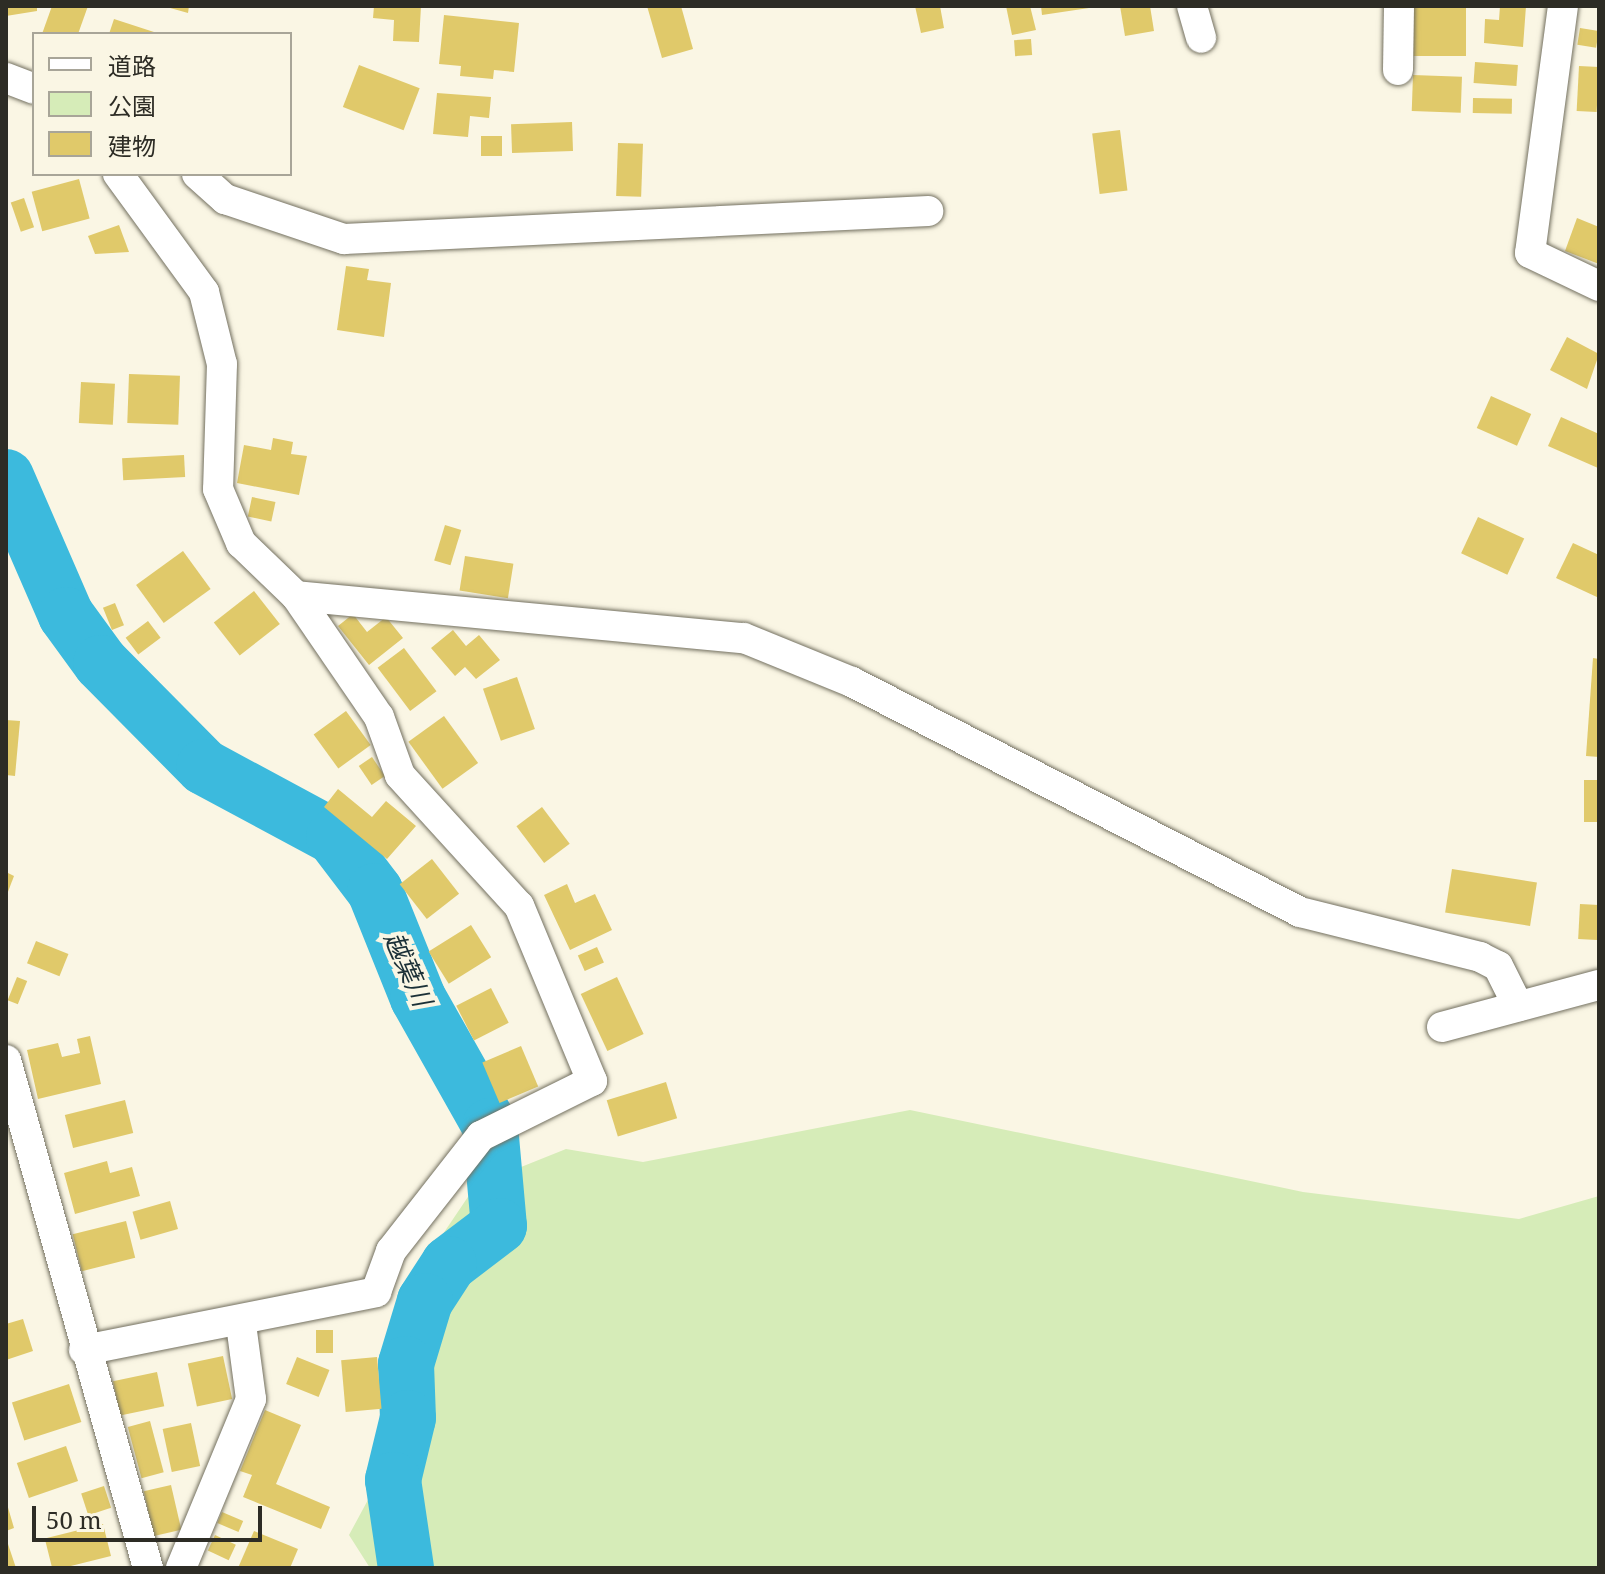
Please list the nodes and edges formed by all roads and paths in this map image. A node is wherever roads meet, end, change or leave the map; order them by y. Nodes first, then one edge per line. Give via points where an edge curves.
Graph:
1 (1192, 6) edge
2 (1399, 6) edge
3 (1563, 6) edge
4 (1201, 38) dead end
5 (1398, 70) dead end
6 (6, 78) edge
7 (32, 88) edge
8 (119, 176) edge
9 (199, 176) edge
10 (928, 211) dead end
11 (1599, 286) edge
12 (296, 596) junction
13 (1599, 985) edge
14 (1518, 1006) junction
15 (1442, 1027) dead end
16 (6, 1060) edge
17 (241, 1324) junction
18 (84, 1350) junction
19 (148, 1568) edge
20 (181, 1568) edge

1 - 4 street
2 - 5 street
3 - 11 street via 1530,253
6 - 7 street
8 - 12 street via 204,292 222,364 218,489 241,543
9 - 10 street via 225,199 344,239
12 - 14 street via 744,638 852,682 1300,912 1480,957 1498,966
12 - 17 street via 379,717 400,775 519,906 592,1081 481,1136 391,1251 376,1292
13 - 14 street
14 - 15 street
16 - 18 street
17 - 18 street
17 - 20 street via 251,1399
18 - 19 street

